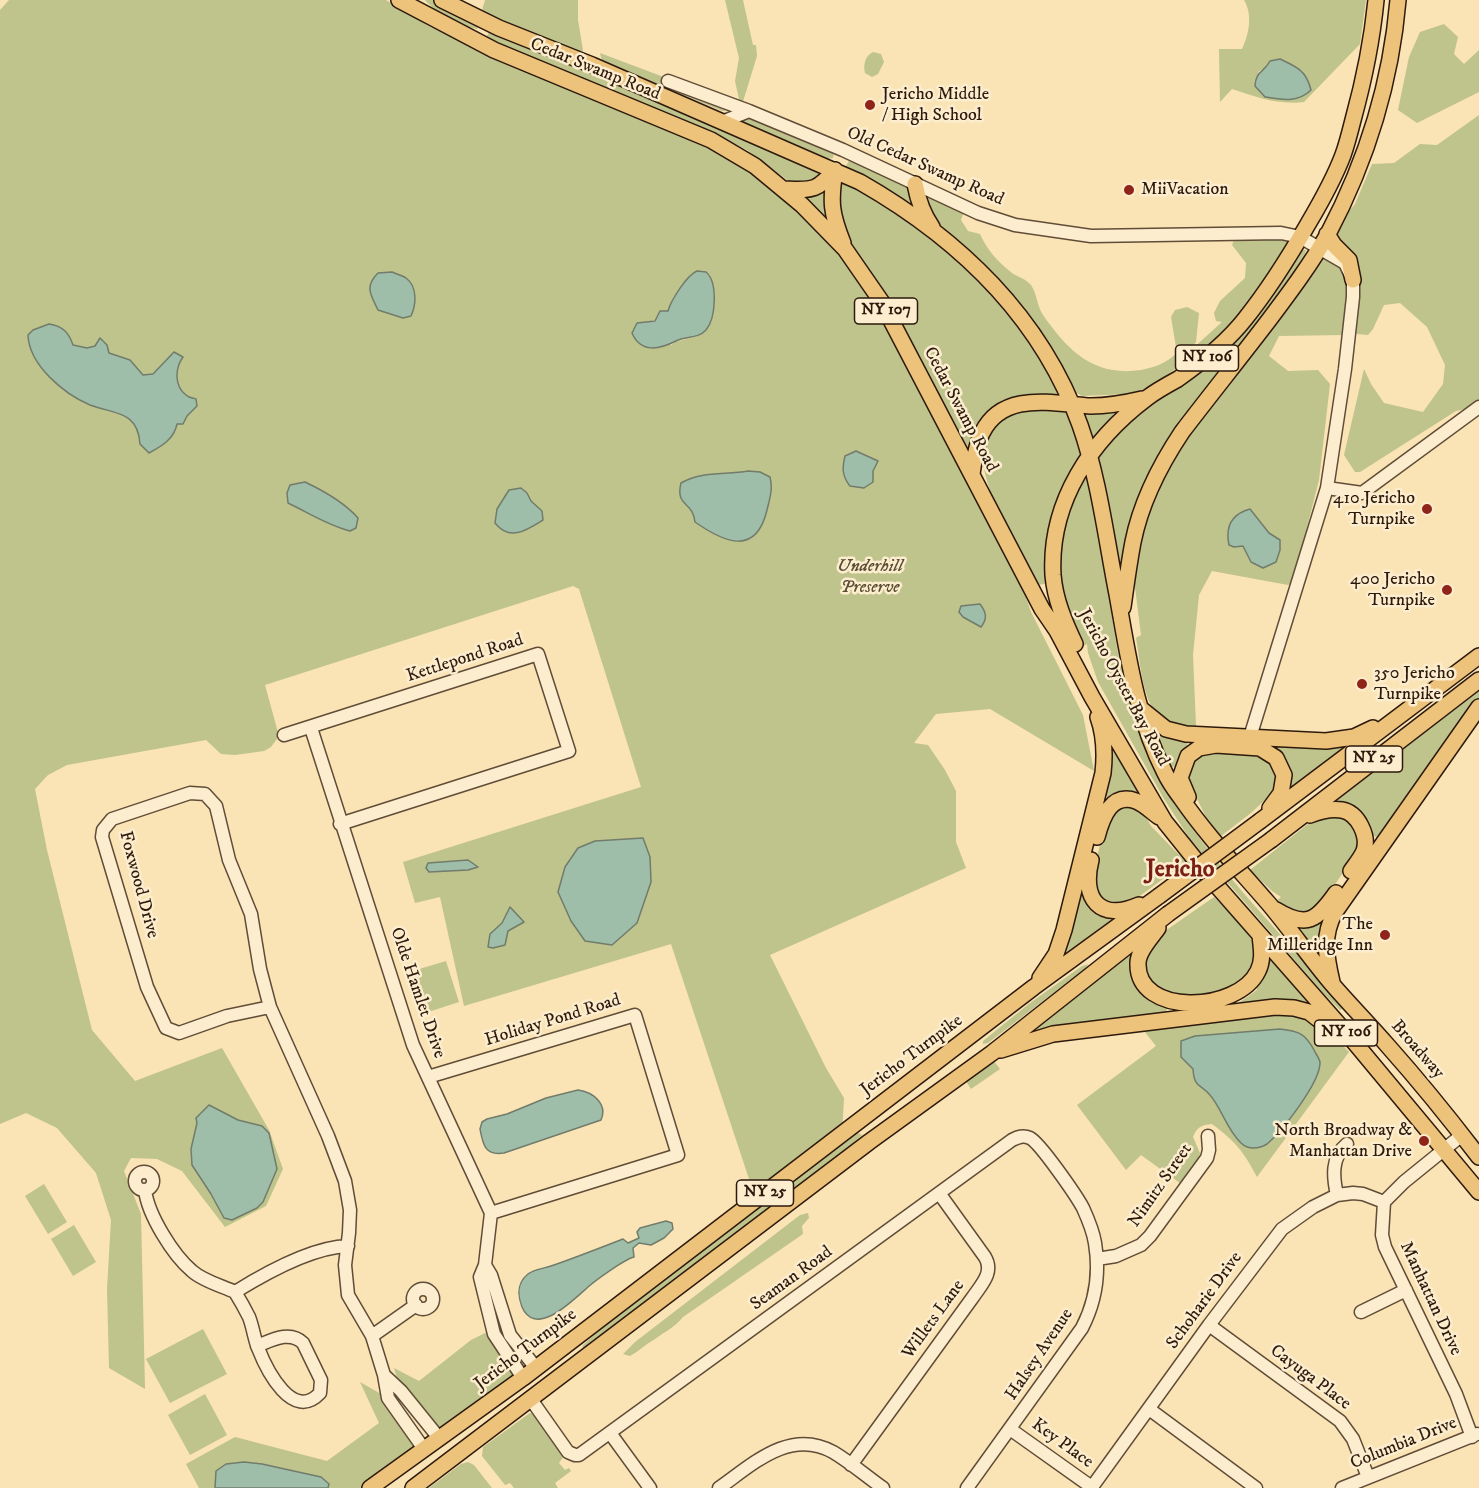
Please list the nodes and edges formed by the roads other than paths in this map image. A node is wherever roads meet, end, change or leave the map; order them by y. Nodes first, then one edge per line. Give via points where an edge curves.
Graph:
1 (399, 0) edge
2 (442, 0) edge
3 (1376, 0) edge
4 (1398, 0) edge
5 (668, 81) dead end
6 (749, 111) junction
7 (722, 122) junction
8 (843, 150) junction
9 (835, 170) junction
10 (915, 184) junction
11 (784, 189) junction
12 (939, 236) junction
13 (1300, 237) junction
14 (1324, 240) junction
15 (845, 249) junction
16 (1353, 280) joint
17 (1148, 397) junction
18 (1070, 404) junction
19 (1479, 407) edge
20 (1089, 454) junction
21 (972, 474) junction
22 (1327, 488) junction
23 (1121, 619) junction
24 (1479, 656) edge
25 (1479, 680) edge
26 (1092, 696) junction
27 (1479, 707) edge
28 (1140, 708) junction
29 (1395, 718) junction
30 (311, 728) junction
31 (284, 735) dead end
32 (1250, 737) junction
33 (1298, 818) junction
34 (1260, 821) junction
35 (1165, 822) junction
36 (340, 824) junction
37 (1201, 828) junction
38 (1210, 878) junction
39 (1159, 896) junction
40 (1271, 906) junction
41 (1168, 914) junction
42 (1260, 935) junction
43 (1332, 985) junction
44 (1034, 987) junction
45 (270, 1007) junction
46 (1355, 1043) junction
47 (992, 1053) junction
48 (428, 1077) junction
49 (912, 1080) junction
50 (926, 1101) junction
51 (1462, 1135) junction
52 (1208, 1136) dead end
53 (1030, 1138) joint
54 (1347, 1144) dead end
55 (1444, 1150) junction
56 (1479, 1157) edge
57 (145, 1190) dead end
58 (1479, 1192) edge
59 (939, 1193) junction
60 (1337, 1195) junction
61 (1384, 1202) junction
62 (491, 1213) junction
63 (348, 1246) junction
64 (1097, 1259) junction
65 (485, 1265) junction
66 (1406, 1290) junction
67 (235, 1292) junction
68 (416, 1305) dead end
69 (1361, 1312) dead end
70 (1209, 1325) junction
71 (372, 1336) junction
72 (257, 1346) junction
73 (536, 1368) junction
74 (384, 1375) junction
75 (523, 1378) junction
76 (530, 1398) junction
77 (1149, 1409) junction
78 (1011, 1429) junction
79 (610, 1433) junction
80 (1476, 1435) edge
81 (439, 1438) junction
82 (424, 1449) junction
83 (851, 1465) junction
84 (1368, 1478) junction
85 (1093, 1487) edge
86 (370, 1488) edge
87 (413, 1488) edge
88 (651, 1488) edge
89 (719, 1488) edge
90 (883, 1488) edge
91 (967, 1488) edge
92 (1256, 1488) edge
93 (1342, 1488) edge

1 - 11 main road, Cedar Swamp Road / NY 107 via 494,50 711,140
2 - 7 main road, Cedar Swamp Road
3 - 13 main road, Jericho Oyster Bay Road / NY 106 via 1365,78 1343,155
4 - 14 main road, Jericho Oyster Bay Road / NY 106 via 1392,53 1378,114 1357,173
5 - 6 street, Old Cedar Swamp Road
6 - 7 street
6 - 8 street, Old Cedar Swamp Road
7 - 9 main road, Cedar Swamp Road
8 - 9 street
8 - 10 street, Old Cedar Swamp Road
9 - 11 main road via 821,186
9 - 12 main road, Cedar Swamp Road via 885,196
9 - 15 main road via 832,213
10 - 12 main road via 926,218
10 - 13 street, Old Cedar Swamp Road via 995,220 1054,232 1124,237 1281,233
11 - 15 main road, Cedar Swamp Road / NY 107
12 - 18 main road, Cedar Swamp Road via 974,263 1016,311 1055,371
13 - 14 street, Old Cedar Swamp Road
13 - 17 main road, Jericho Oyster Bay Road / NY 106 via 1244,321 1202,361
14 - 16 main road via 1349,260
14 - 23 main road, Jericho Oyster Bay Road / NY 106 via 1166,457 1137,527
15 - 21 main road, Cedar Swamp Road / NY 107 via 881,301
16 - 22 street via 1345,369
17 - 18 main road via 1119,404
17 - 20 main road, Jericho Oyster Bay Road / NY 106 via 1111,428
18 - 20 main road, Cedar Swamp Road
18 - 21 main road via 1028,402 1002,411 982,433
19 - 22 street via 1362,493
20 - 23 main road, Cedar Swamp Road
20 - 38 main road, Jericho Oyster Bay Road / NY 106 via 1070,490 1057,532 1053,576 1062,614 1104,701
21 - 26 main road, Cedar Swamp Road / NY 107
22 - 32 street
23 - 28 main road, Cedar Swamp Road / NY 106
24 - 29 main road, Jericho Turnpike / NY 25
25 - 33 main road, NY 25
26 - 35 main road, Cedar Swamp Road / NY 107
26 - 44 main road via 1102,728 1102,773 1064,930 1056,954
27 - 43 main road via 1335,912 1326,933 1325,952
28 - 32 main road via 1166,729 1186,734
28 - 37 main road, Cedar Swamp Road / NY 106 via 1166,776
29 - 32 main road via 1354,736 1326,741
29 - 34 main road, Jericho Turnpike / NY 25
30 - 31 street, Kettlepond Road
30 - 36 street, Olde Hamlet Drive
30 - 36 street, Kettlepond Road via 538,654 569,751
33 - 40 main road via 1327,809 1344,810 1363,830 1364,850 1314,919 1302,921
33 - 41 main road, NY 25, bridge
34 - 37 main road via 1284,783 1276,758 1260,748 1208,745 1188,756 1180,778
34 - 39 main road, Jericho Turnpike / NY 25, bridge
35 - 38 main road, Cedar Swamp Road / NY 107
35 - 39 main road via 1137,801 1120,800 1111,805 1102,818 1087,879 1094,902 1103,909 1124,911
36 - 48 street, Olde Hamlet Drive via 413,1045
37 - 40 main road, Broadway / NY 106
38 - 42 main road, NY 106
39 - 44 main road, Jericho Turnpike / NY 25
40 - 43 main road, Broadway / NY 106
41 - 42 main road via 1140,954 1138,967 1150,990 1187,1004 1210,1002 1241,989 1258,972 1262,955
41 - 47 main road, NY 25
42 - 46 main road, NY 106
43 - 51 main road, Broadway / NY 106
44 - 49 main road, Jericho Turnpike / NY 25
45 - 45 street, Foxwood Drive via 251,914 229,860 212,800 205,794 190,793 112,819 102,837 147,987 166,1028 180,1033 227,1016
45 - 63 street, Foxwood Drive via 345,1181 350,1210
46 - 47 main road via 1309,1012 1275,1007 1053,1034
46 - 55 main road, NY 106
47 - 50 main road, NY 25
48 - 62 street, Olde Hamlet Drive
48 - 62 street, Holiday Pond Road via 635,1015 678,1155
49 - 50 main road
49 - 73 main road, Jericho Turnpike / NY 25
50 - 76 main road, NY 25
51 - 55 street
51 - 56 main road, NY 106
52 - 64 street, Nimitz Street via 1207,1158 1150,1236 1131,1251
53 - 59 street, Seaman Road via 1018,1137
53 - 64 street, Halsey Avenue via 1082,1206 1091,1225
54 - 60 street via 1339,1150 1334,1168
55 - 58 main road, NY 106
55 - 61 street
57 - 67 street via 162,1234 193,1272
59 - 79 street, Seaman Road
59 - 83 street, Willets Lane via 985,1257 989,1272
60 - 61 street, Schoharie Drive via 1363,1194
60 - 70 street, Schoharie Drive via 1282,1229
61 - 66 street, Manhattan Drive via 1382,1235
62 - 65 street
63 - 67 street via 335,1246 300,1259
63 - 71 street, Foxwood Drive via 348,1295
64 - 78 street, Halsey Avenue via 1093,1301 1082,1328
65 - 73 street via 510,1335
65 - 75 street via 480,1277 494,1334
66 - 69 street
66 - 80 street, Manhattan Drive
67 - 72 street via 249,1317
68 - 71 street
70 - 77 street, Schoharie Drive
70 - 84 street, Cayuga Place via 1340,1421 1353,1439
71 - 74 street, Foxwood Drive
72 - 72 street via 268,1371 294,1400 309,1401 320,1393 321,1380 298,1338 287,1336
73 - 75 main road, Jericho Turnpike / NY 25
74 - 81 street, Foxwood Drive
74 - 82 street, Foxwood Drive via 388,1398
75 - 81 main road, Jericho Turnpike / NY 25
76 - 79 street, Seaman Road via 568,1452 583,1452
76 - 87 main road, NY 25
77 - 85 street, Schoharie Drive
77 - 92 street
78 - 85 street, Key Place
78 - 91 street, Halsey Avenue
79 - 88 street
80 - 84 street, Columbia Drive
81 - 82 main road, Jericho Turnpike / NY 25
82 - 86 main road, Jericho Turnpike / NY 25
83 - 89 street via 816,1446 794,1444 767,1454
83 - 90 street
84 - 93 street, Columbia Drive

